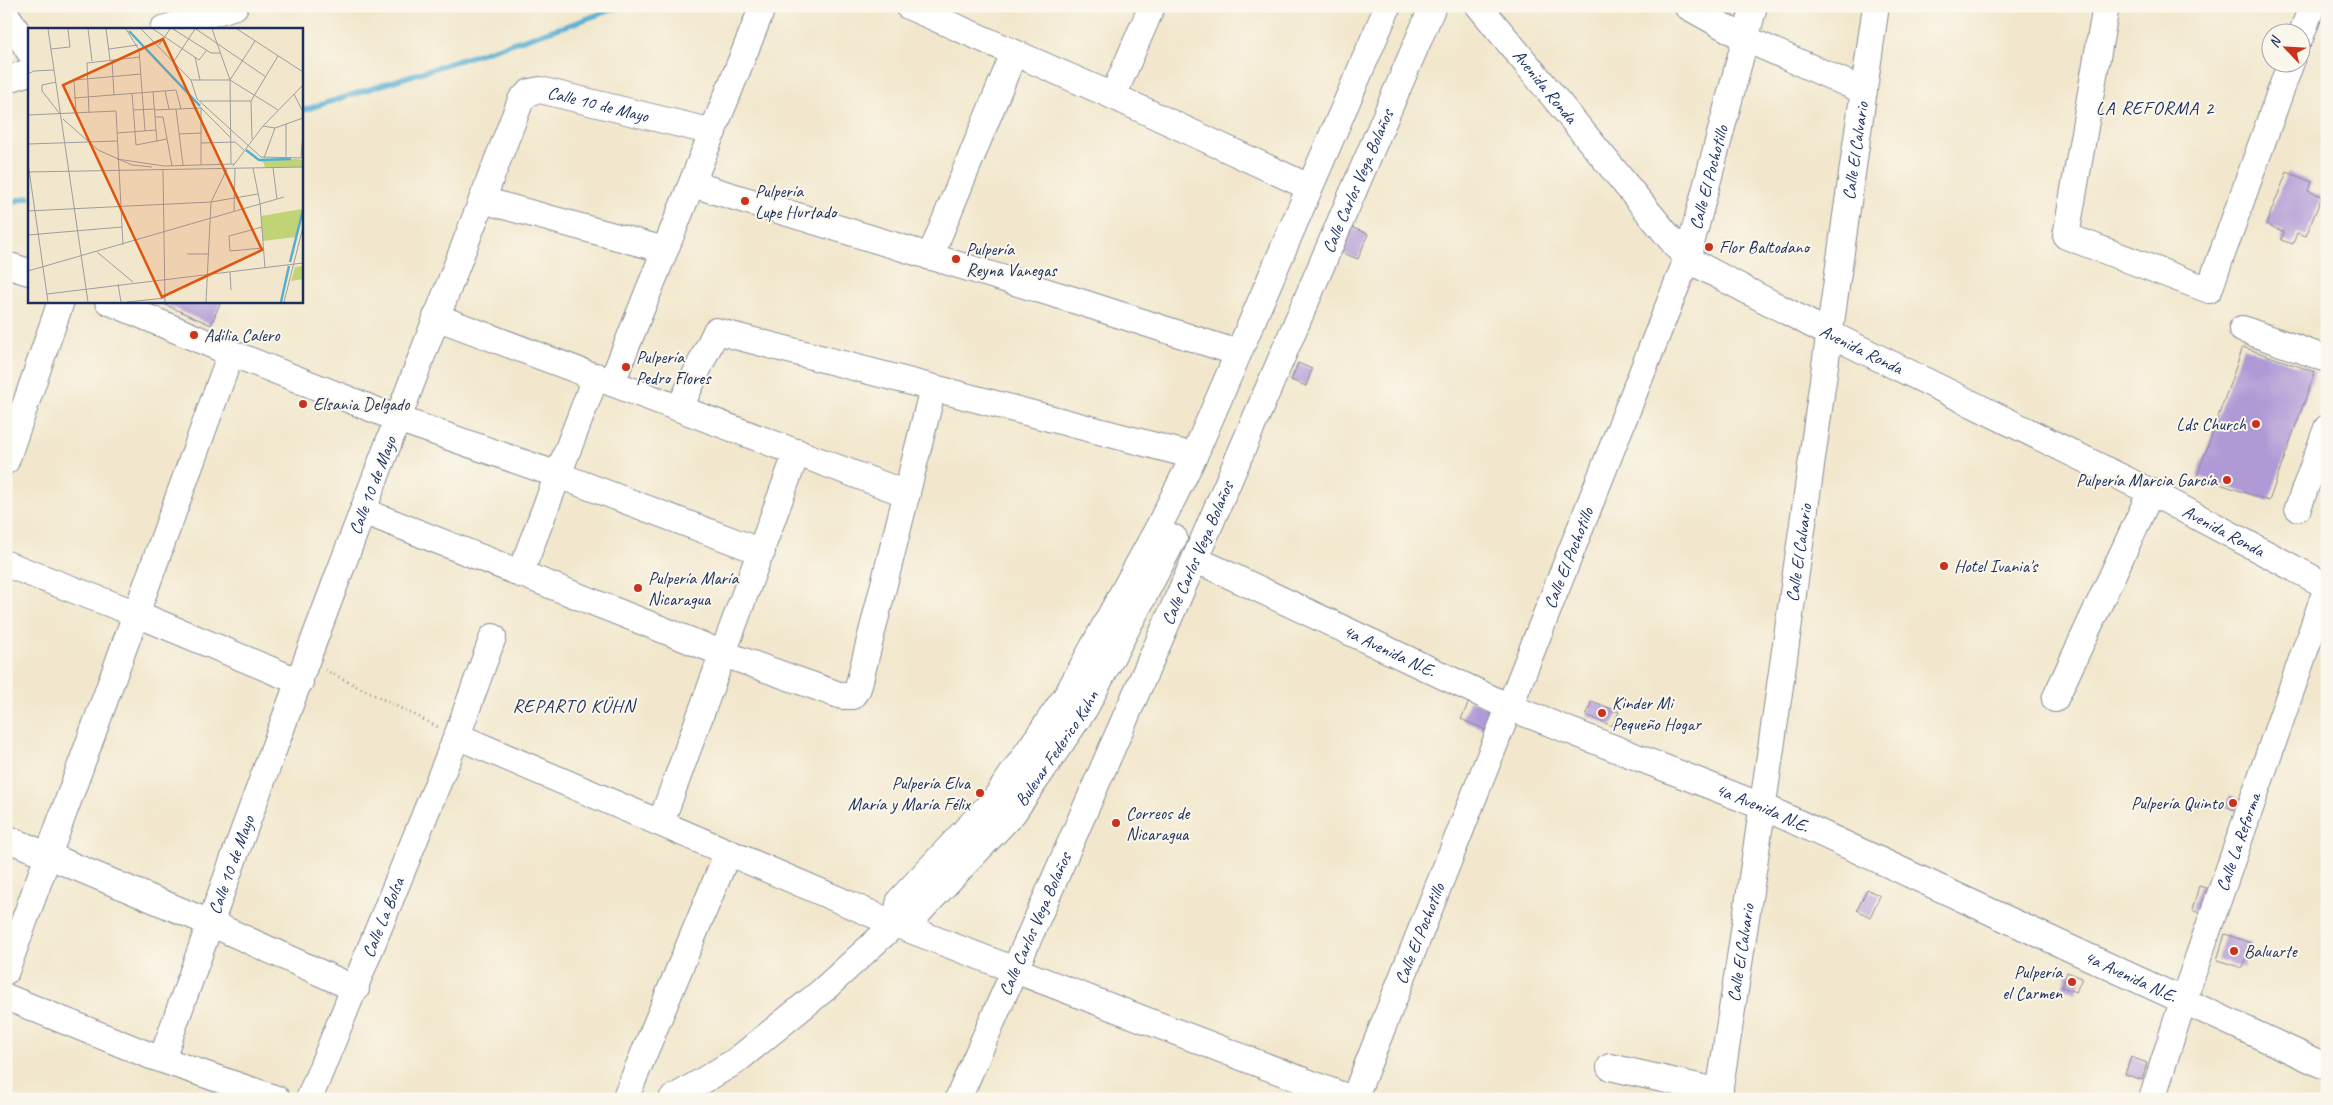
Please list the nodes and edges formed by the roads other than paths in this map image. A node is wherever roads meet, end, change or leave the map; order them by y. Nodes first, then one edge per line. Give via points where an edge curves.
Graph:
1 (235, 6) edge
2 (763, 6) edge
3 (908, 6) edge
4 (1152, 6) edge
5 (1388, 6) edge
6 (1433, 6) edge
7 (1479, 6) edge
8 (1687, 6) edge
9 (1754, 6) edge
10 (1876, 6) edge
11 (2106, 6) edge
12 (2312, 6) edge
13 (6, 14) edge
14 (2306, 22) edge
15 (166, 28) edge
16 (1746, 39) junction
17 (28, 49) edge
18 (1014, 53) junction
19 (28, 72) edge
20 (2288, 72) edge
21 (6, 80) edge
22 (1864, 91) junction
23 (1113, 96) junction
24 (712, 132) junction
25 (692, 184) junction
26 (1309, 187) junction
27 (482, 200) junction
28 (665, 250) junction
29 (930, 257) junction
30 (1687, 259) junction
31 (6, 264) edge
32 (28, 272) edge
33 (61, 302) edge
34 (110, 302) edge
35 (436, 317) junction
36 (2242, 329) dead end
37 (1828, 333) junction
38 (231, 353) junction
39 (1238, 353) junction
40 (2327, 359) edge
41 (604, 379) junction
42 (933, 388) junction
43 (680, 407) junction
44 (398, 419) junction
45 (2327, 428) edge
46 (798, 452) junction
47 (1194, 456) junction
48 (6, 461) edge
49 (558, 475) junction
50 (2151, 492) junction
51 (908, 494) junction
52 (2298, 508) dead end
53 (363, 511) junction
54 (1165, 534) junction
55 (762, 552) junction
56 (1197, 554) junction
57 (6, 564) edge
58 (520, 574) junction
59 (2327, 586) edge
60 (137, 614) junction
61 (493, 637) dead end
62 (724, 654) junction
63 (304, 672) junction
64 (2055, 699) dead end
65 (1508, 708) junction
66 (457, 736) junction
67 (1764, 807) junction
68 (661, 822) junction
69 (6, 838) edge
70 (728, 852) junction
71 (49, 856) junction
72 (210, 923) junction
73 (895, 924) junction
74 (1016, 970) junction
75 (6, 971) edge
76 (356, 989) junction
77 (6, 997) edge
78 (2183, 1001) junction
79 (162, 1059) junction
80 (1610, 1067) dead end
81 (2327, 1067) edge
82 (1719, 1095) edge
83 (277, 1099) edge
84 (310, 1099) edge
85 (624, 1099) edge
86 (672, 1099) edge
87 (958, 1099) edge
88 (1352, 1099) edge
89 (2152, 1099) edge

1 - 15 street
2 - 24 street
3 - 18 street
4 - 23 street
5 - 26 street
6 - 56 street, Calle Carlos Vega Bolaños
7 - 30 street, Avenida Ronda
8 - 16 street
9 - 16 street, Calle El Pochotillo
10 - 22 street, Calle El Calvario
11 - 20 street via 2066,236 2209,290
12 - 14 street
13 - 17 street
16 - 22 street
16 - 30 street, Calle El Pochotillo
18 - 23 street
18 - 29 street
19 - 21 street
22 - 37 street, Calle El Calvario
23 - 26 street
24 - 25 street
24 - 27 street, Calle 10 de Mayo via 540,90 530,92 521,100
25 - 28 street
25 - 29 street
26 - 39 street
27 - 28 street
27 - 35 street, Calle 10 de Mayo
28 - 41 street
29 - 39 street
30 - 37 street, Avenida Ronda
30 - 65 street, Calle El Pochotillo
31 - 32 street
33 - 48 street
34 - 38 street
35 - 41 street
35 - 44 street, Calle 10 de Mayo
36 - 40 street
37 - 50 street, Avenida Ronda
37 - 67 street, Calle El Calvario
38 - 44 street
38 - 60 street
39 - 47 street
41 - 43 street
41 - 49 street
42 - 43 street via 716,331
42 - 47 street
42 - 51 street
43 - 46 street
44 - 49 street
44 - 53 street, Calle 10 de Mayo
45 - 52 street
46 - 51 street
46 - 55 street
47 - 54 street
49 - 55 street
49 - 58 street
50 - 59 street, Avenida Ronda
50 - 64 street
51 - 62 street via 858,688 852,696 842,696
53 - 58 street
53 - 63 street, Calle 10 de Mayo
54 - 56 street, 4a Avenida N.E.
54 - 73 street, Bulevar Federico Kuhn via 1085,708 1013,813 918,913
55 - 62 street
56 - 65 street, 4a Avenida N.E.
56 - 74 street, Calle Carlos Vega Bolaños
57 - 60 street
58 - 62 street
59 - 78 street, Calle La Reforma
60 - 63 street
60 - 71 street
61 - 66 street, Calle La Bolsa
62 - 68 street
63 - 72 street, Calle 10 de Mayo
65 - 67 street, 4a Avenida N.E.
65 - 88 street, Calle El Pochotillo
66 - 68 street
66 - 76 street, Calle La Bolsa
67 - 78 street, 4a Avenida N.E.
67 - 82 street, Calle El Calvario
68 - 70 street
69 - 71 street
70 - 73 street
70 - 85 street
71 - 72 street
71 - 75 street
72 - 76 street
72 - 79 street, Calle 10 de Mayo
73 - 74 street
73 - 86 street, Bulevar Federico Kuhn via 822,991 736,1062
74 - 87 street, Calle Carlos Vega Bolaños
74 - 88 street
76 - 84 street, Calle La Bolsa
77 - 79 street
78 - 81 street, 4a Avenida N.E.
78 - 89 street, Calle La Reforma
79 - 83 street
80 - 82 street

